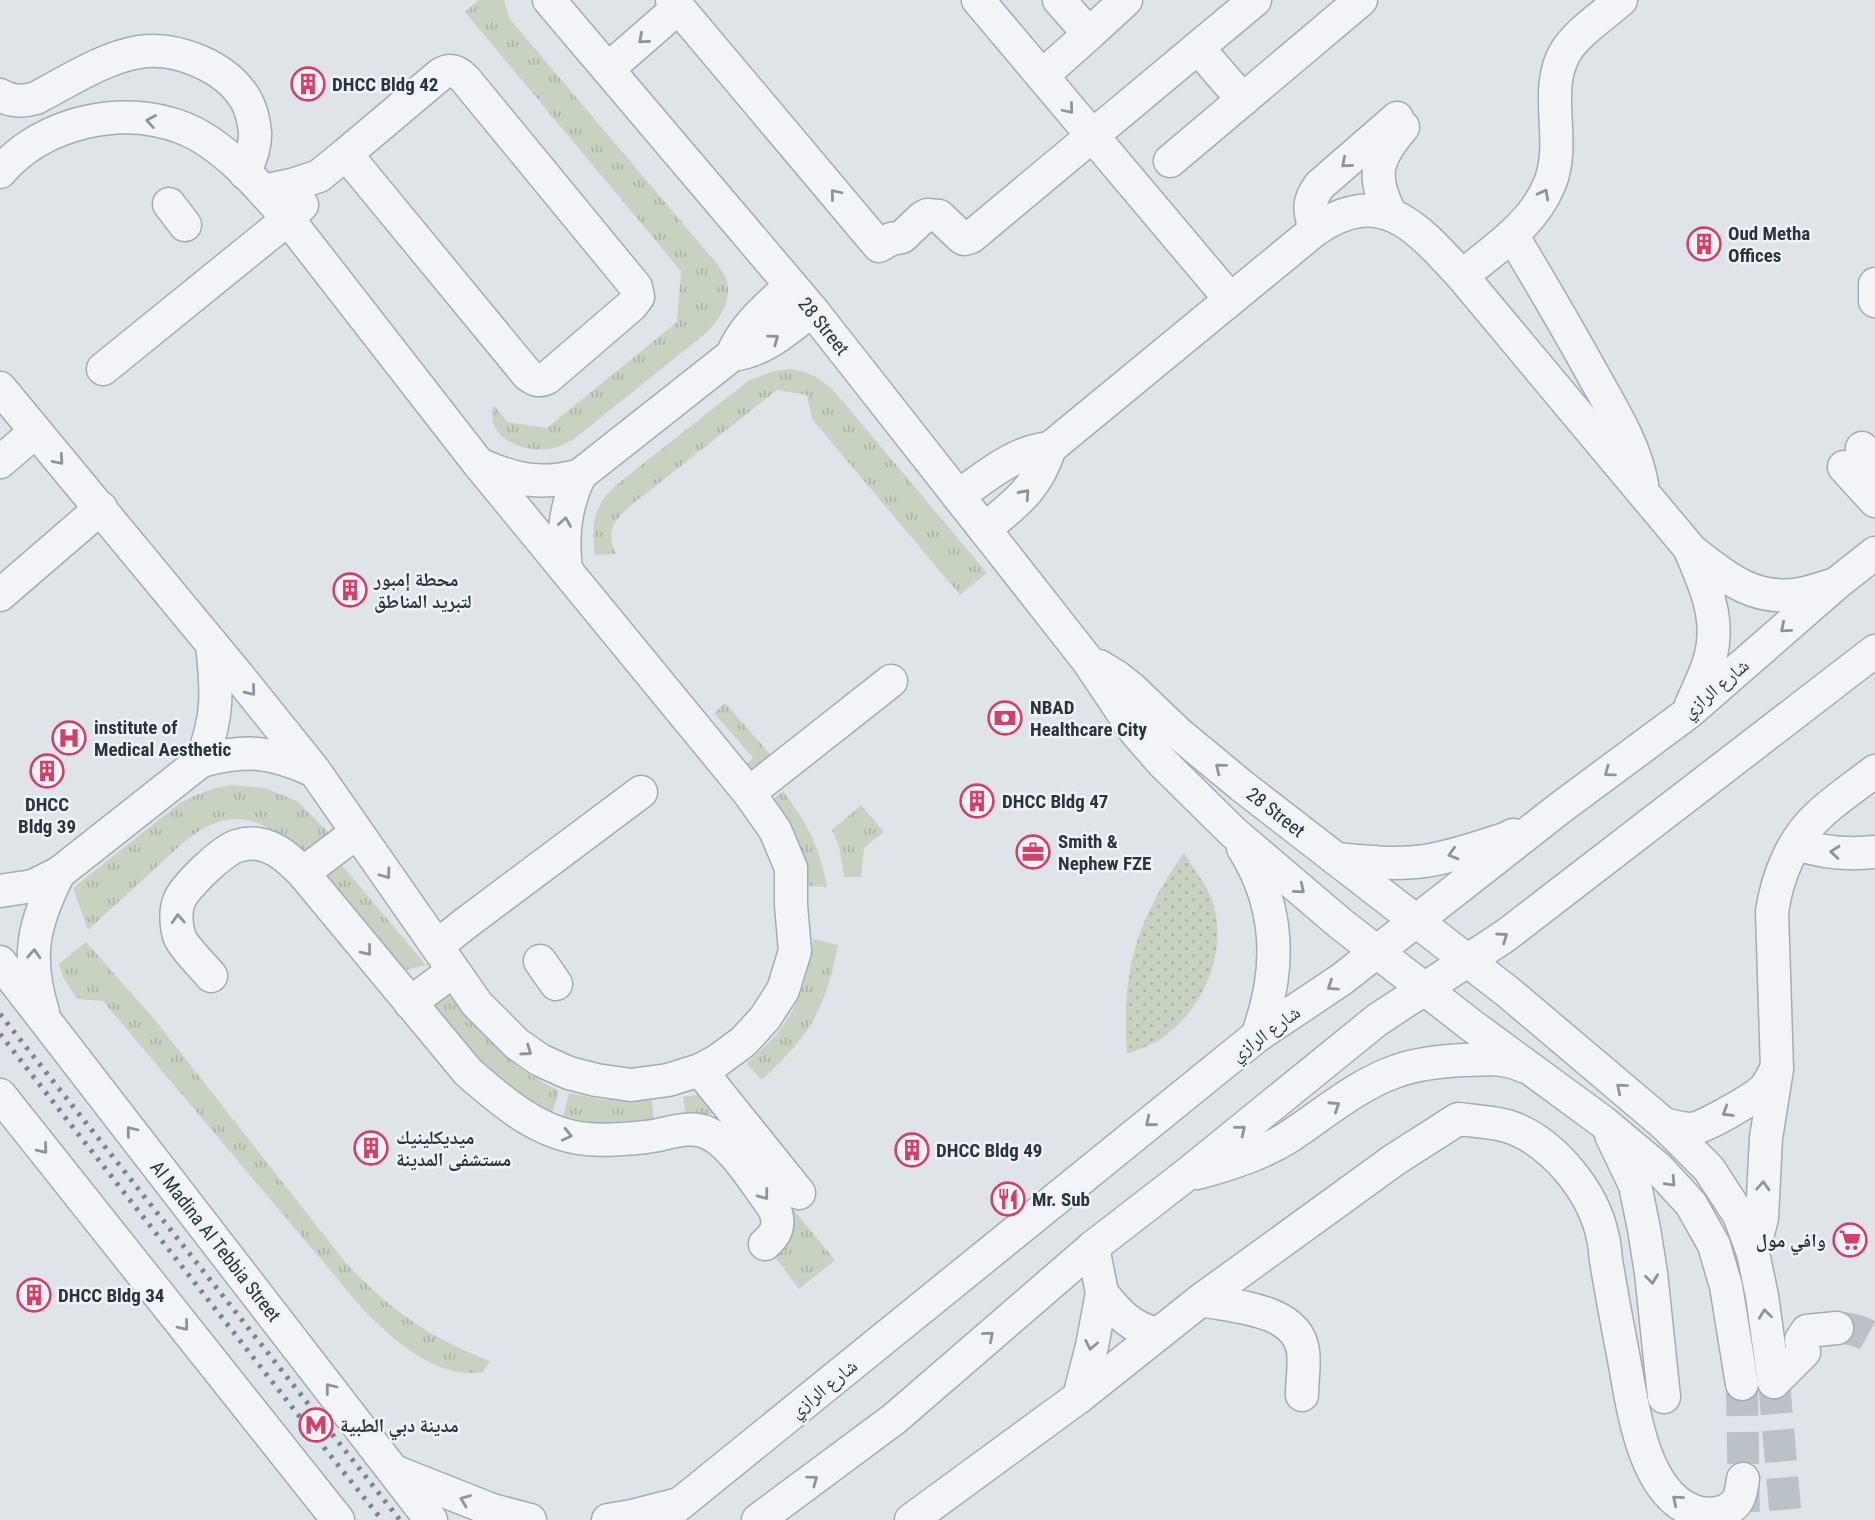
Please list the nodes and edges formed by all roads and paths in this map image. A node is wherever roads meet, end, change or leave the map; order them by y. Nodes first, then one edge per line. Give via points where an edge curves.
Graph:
1 (549, 0) edge
2 (978, 0) edge
3 (1059, 0) edge
4 (1126, 0) edge
5 (1255, 0) edge
6 (1361, 0) edge
7 (1621, 0) edge
8 (675, 4) edge
9 (1089, 34) junction
10 (1198, 48) junction
11 (608, 69) junction
12 (1042, 76) junction
13 (0, 95) edge
14 (1243, 100) junction
15 (1092, 135) junction
16 (346, 155) junction
17 (1170, 161) dead end
18 (1, 169) edge
19 (319, 176) junction
20 (254, 182) junction
21 (1390, 214) junction
22 (288, 219) junction
23 (1315, 230) junction
24 (1512, 235) junction
25 (1461, 276) junction
26 (1875, 284) edge
27 (791, 285) junction
28 (1230, 299) junction
29 (1875, 301) edge
30 (812, 310) junction
31 (732, 355) junction
32 (1582, 355) junction
33 (1533, 362) junction
34 (103, 369) dead end
35 (0, 388) edge
36 (35, 432) junction
37 (1050, 448) junction
38 (1860, 459) edge
39 (0, 462) edge
40 (478, 463) junction
41 (580, 475) junction
42 (1645, 495) junction
43 (958, 496) junction
44 (1875, 501) edge
45 (95, 502) junction
46 (985, 529) junction
47 (1691, 550) junction
48 (1875, 553) edge
49 (566, 570) junction
50 (0, 573) edge
51 (1837, 583) junction
52 (0, 595) edge
53 (212, 644) junction
54 (1875, 651) edge
55 (1088, 661) junction
56 (891, 681) dead end
57 (1688, 713) junction
58 (823, 751) dead end
59 (201, 761) junction
60 (314, 771) junction
61 (1875, 771) edge
62 (641, 792) dead end
63 (753, 798) junction
64 (1560, 808) junction
65 (1233, 832) junction
66 (356, 833) junction
67 (1797, 844) junction
68 (1875, 852) edge
69 (1336, 859) junction
70 (59, 873) junction
71 (303, 873) junction
72 (0, 891) edge
73 (1417, 921) junction
74 (1377, 952) junction
75 (445, 959) junction
76 (1467, 960) junction
77 (0, 962) edge
78 (211, 976) dead end
79 (1425, 989) junction
80 (410, 1003) junction
81 (46, 1020) junction
82 (1256, 1036) junction
83 (708, 1065) junction
84 (1777, 1069) junction
85 (1534, 1072) junction
86 (668, 1080) junction
87 (0, 1095) edge
88 (1603, 1122) junction
89 (1664, 1124) junction
90 (675, 1132) junction
91 (1186, 1175) junction
92 (804, 1188) dead end
93 (765, 1244) dead end
94 (1093, 1247) junction
95 (1753, 1253) junction
96 (1102, 1293) junction
97 (1201, 1300) junction
98 (1837, 1328) tunnel mouth
99 (1158, 1334) junction
100 (1742, 1384) tunnel mouth
101 (1302, 1395) dead end
102 (1079, 1397) junction
103 (1664, 1397) dead end
104 (396, 1472) junction
105 (1743, 1479) dead end
106 (670, 1512) edge
107 (761, 1518) edge
108 (338, 1520) edge
109 (431, 1520) edge
110 (530, 1520) edge
111 (608, 1520) edge
112 (911, 1520) edge

1 - 11 street, 28 Street
2 - 12 street
3 - 9 street
4 - 9 street
5 - 10 street
6 - 14 street
24 -> 7 street via 1539,203 1556,164 1555,95 1560,63 1578,37
8 -> 11 street
15 -> 8 street via 971,237 964,239 939,216 927,215 902,237 879,246
9 - 12 street
10 - 14 street
10 - 15 street
11 - 27 street, 28 Street
12 -> 15 street
13 - 20 street via 15,101 36,98 115,58 142,51 196,60 228,79 247,102 255,132
14 - 17 street
15 - 28 street
16 - 16 street via 537,381 547,378 638,297 636,287 466,79 453,71 446,71
16 - 19 street
20 -> 18 street via 214,146 183,128 114,118 79,123 47,135
19 - 20 street via 276,189
19 - 22 street
20 - 22 street
21 - 23 street via 1350,211
21 -> 23 street via 1382,197 1379,170 1381,156 1401,121 1321,185 1311,201
21 - 25 street via 1412,226
22 - 34 street
22 - 40 street
23 - 28 street
24 - 25 street
24 - 32 street
25 - 33 street
26 - 29 street
27 - 30 street, 28 Street
27 - 31 street via 747,327
28 - 37 street
31 -> 30 street via 763,346
30 - 43 street, 28 Street
31 - 41 street
32 - 33 street
32 - 42 street via 1627,436
33 - 42 street
35 - 36 street
36 - 39 street
36 -> 45 street
37 - 43 street via 1016,457
46 -> 37 street via 1030,490
38 - 44 street
40 - 41 street via 523,480 552,481
40 - 49 street
49 -> 41 street via 564,531
42 - 47 street
43 - 46 street, 28 Street
45 - 50 street
45 - 52 street
45 - 53 street
46 - 55 street, 28 Street
47 - 51 street via 1742,587 1761,593 1800,594
47 - 57 street via 1707,592 1713,644
48 - 51 street, شارع الرازي
49 - 63 street
51 -> 57 street, شارع الرازي
53 - 59 street via 215,716
53 -> 60 street
76 -> 54 street via 1505,936
55 - 65 street, 28 Street via 1135,731
69 -> 55 street, 28 Street via 1203,754 1131,688
56 - 63 street
57 -> 64 street, شارع الرازي
58 - 63 street
59 - 60 street via 224,755 270,755
59 - 70 street
60 - 66 street
61 - 67 street via 1818,816
62 - 75 street via 466,923
63 - 83 street via 775,830 790,868 795,951 783,990 765,1018 743,1042
64 -> 69 street via 1506,839 1435,859 1392,863
64 - 73 street, شارع الرازي
65 -> 74 street, 28 Street
65 - 82 street via 1265,894 1272,927 1271,988
66 - 71 street
66 -> 75 street
68 -> 67 street via 1833,853
67 - 84 street via 1780,876 1772,912
69 - 73 street, 28 Street
70 - 72 street via 33,886
81 -> 70 street via 33,960 36,929
78 -> 71 street via 180,939 178,902 187,886 234,846 244,844 276,850
71 -> 80 street
73 - 74 street, شارع الرازي
73 - 76 street, 28 Street
74 - 79 street, 28 Street
74 -> 82 street, شارع الرازي
75 - 80 street
75 -> 86 street via 477,1004 540,1060 596,1080 631,1084
76 - 79 street
89 -> 76 street, 28 Street
77 - 81 street, Al Madina Al Tebbia Street
79 - 85 street, 28 Street
91 -> 79 street via 1377,1020
80 -> 90 street via 468,1072 527,1119 554,1132 586,1139
104 -> 81 street, Al Madina Al Tebbia Street
82 -> 106 street, شارع الرازي
83 - 86 street
83 - 92 street
84 -> 89 street via 1758,1094 1709,1124 1692,1129
95 -> 84 street via 1762,1218 1766,1138
85 - 88 street
91 -> 85 street via 1251,1156 1394,1071 1426,1063 1495,1059 1513,1061
86 - 90 street
87 -> 108 street
88 -> 100 street via 1658,1168 1691,1204 1714,1245 1726,1286
88 -> 103 street via 1635,1185 1651,1273
89 - 95 street, 28 Street via 1709,1169 1739,1215
90 -> 93 street via 695,1129 726,1144 778,1216 777,1232
91 - 94 street
94 - 96 street
107 -> 94 street via 894,1419
98 -> 95 street, 28 Street via 1807,1331 1801,1340 1804,1352 1774,1382
96 - 99 street via 1129,1322
96 -> 102 street
97 - 99 street
97 - 101 street via 1264,1313 1289,1325 1303,1350
105 -> 97 street via 1737,1504 1711,1515 1695,1512 1670,1496 1641,1443 1596,1216 1563,1164 1539,1141 1507,1126 1458,1119
99 - 102 street
102 - 112 street
104 - 109 street, Al Madina Al Tebbia Street
110 -> 104 street
106 - 111 street

